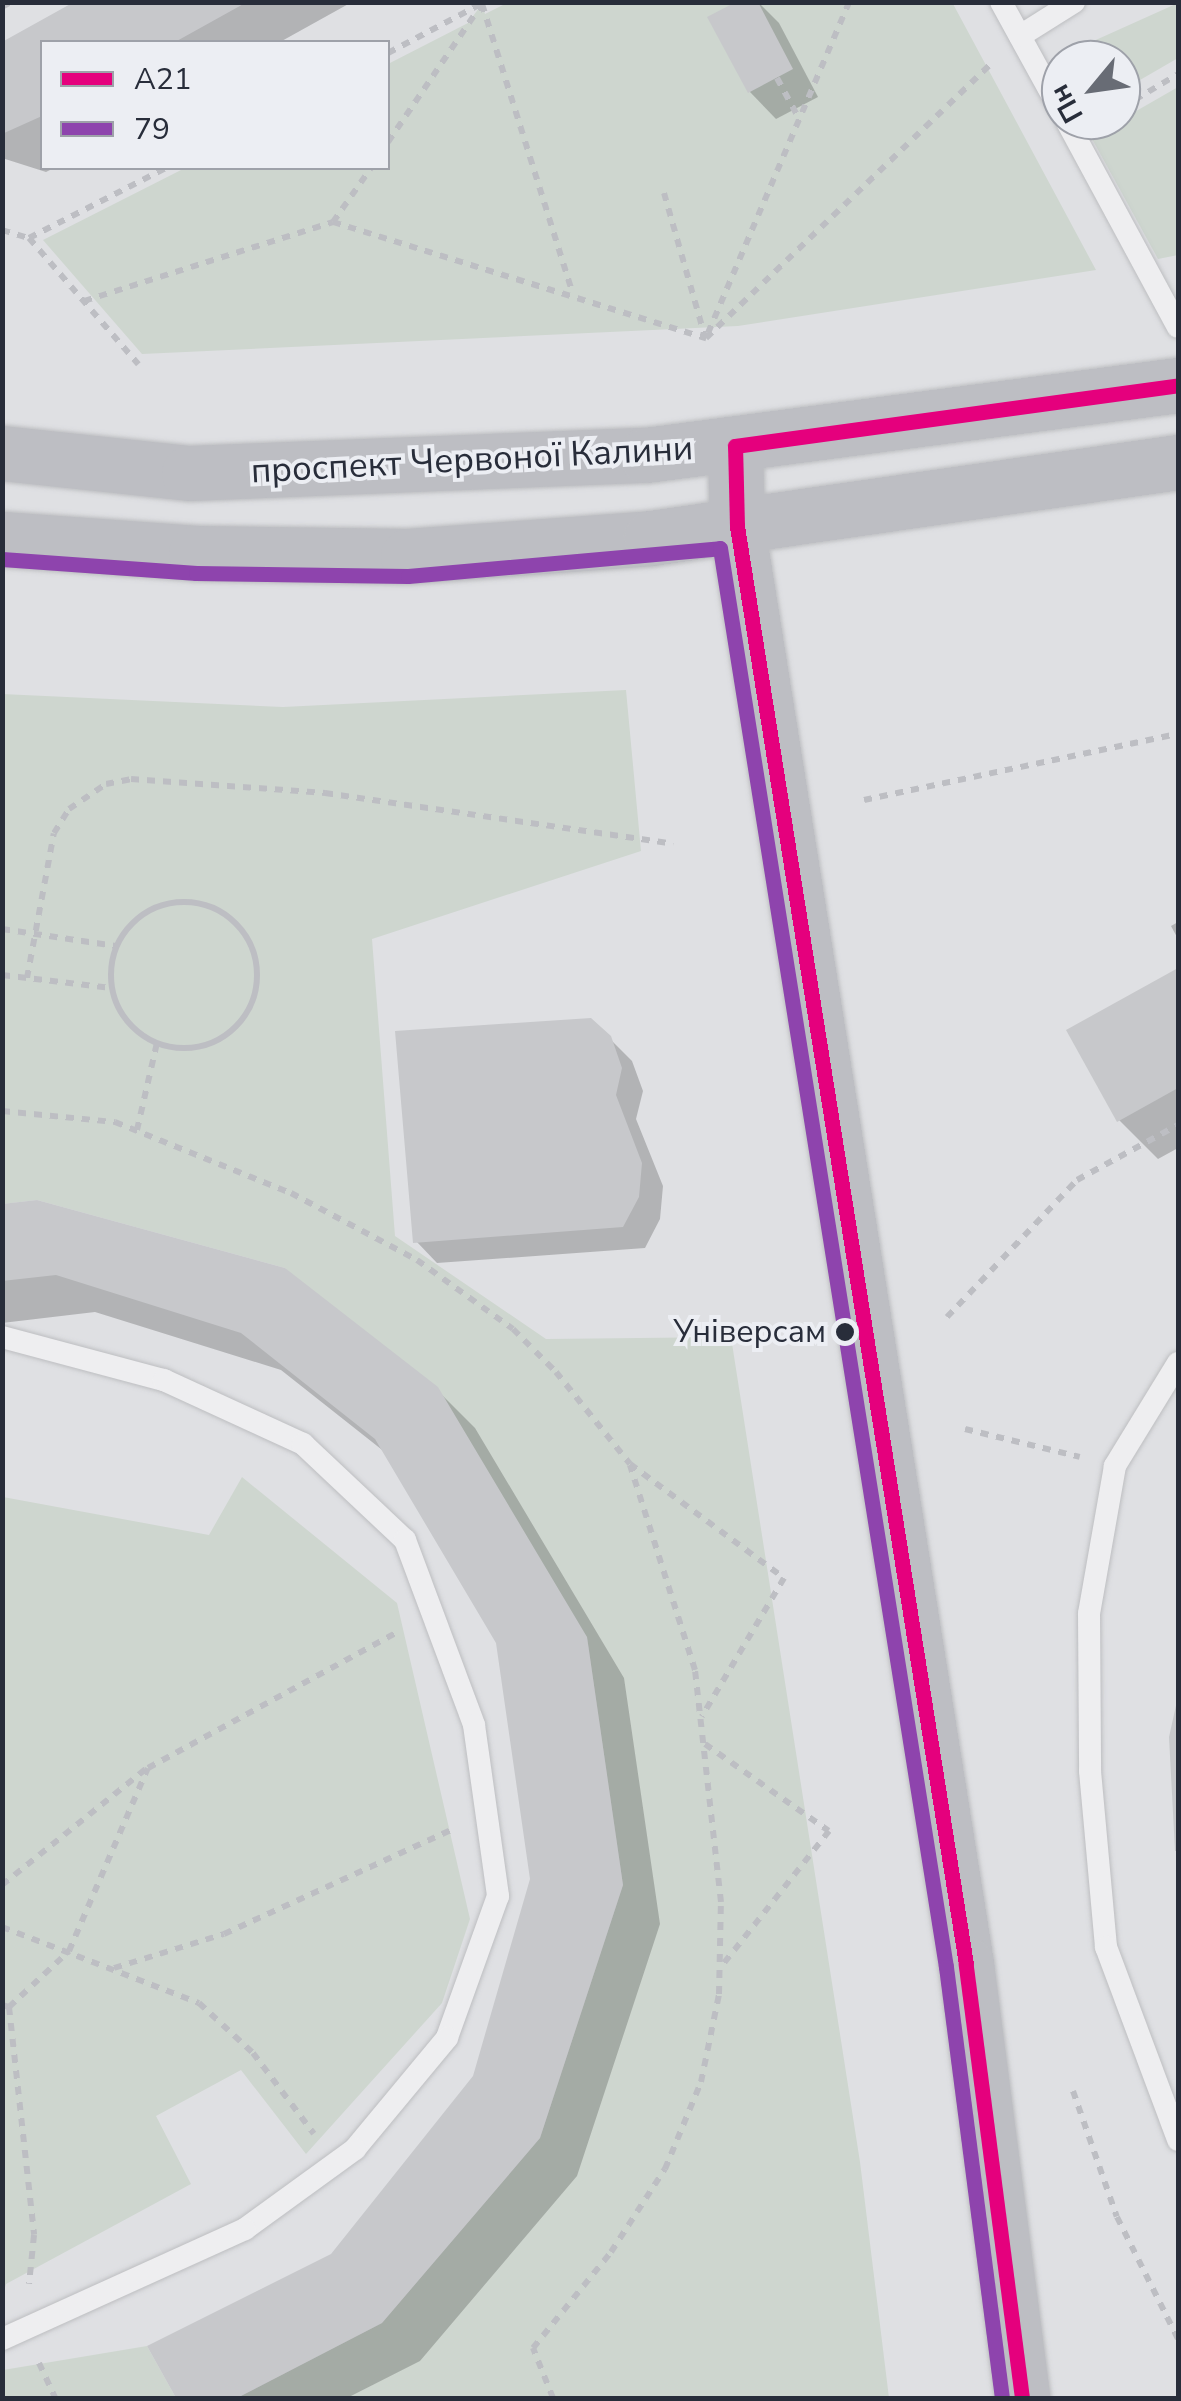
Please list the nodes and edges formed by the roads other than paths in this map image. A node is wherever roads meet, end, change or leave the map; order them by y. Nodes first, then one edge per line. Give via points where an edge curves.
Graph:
1 (1001, 2) edge
2 (1074, 2) edge
3 (1020, 36) junction
4 (1041, 74) edge
5 (1077, 140) edge
6 (1178, 327) edge
7 (1178, 385) edge
8 (735, 446) junction
9 (2, 454) edge
10 (1178, 462) edge
11 (738, 526) junction
12 (2, 539) edge
13 (2, 1337) edge
14 (1178, 1364) edge
15 (1178, 2140) edge
16 (13, 2334) edge
17 (1022, 2398) edge

1 - 3 lane
2 - 3 lane
3 - 4 lane
5 - 6 lane
7 - 8 main road, проспект Червоної Калини
8 - 9 main road, проспект Червоної Калини via 189,474
8 - 11 main road
10 - 11 main road
11 - 12 main road via 408,556
11 - 17 main road via 966,1964
13 - 16 lane via 164,1380 303,1444 404,1540 474,1724 498,1896 447,2038 336,2162 246,2229
14 - 15 lane via 1115,1466 1089,1614 1090,1772 1106,1947

